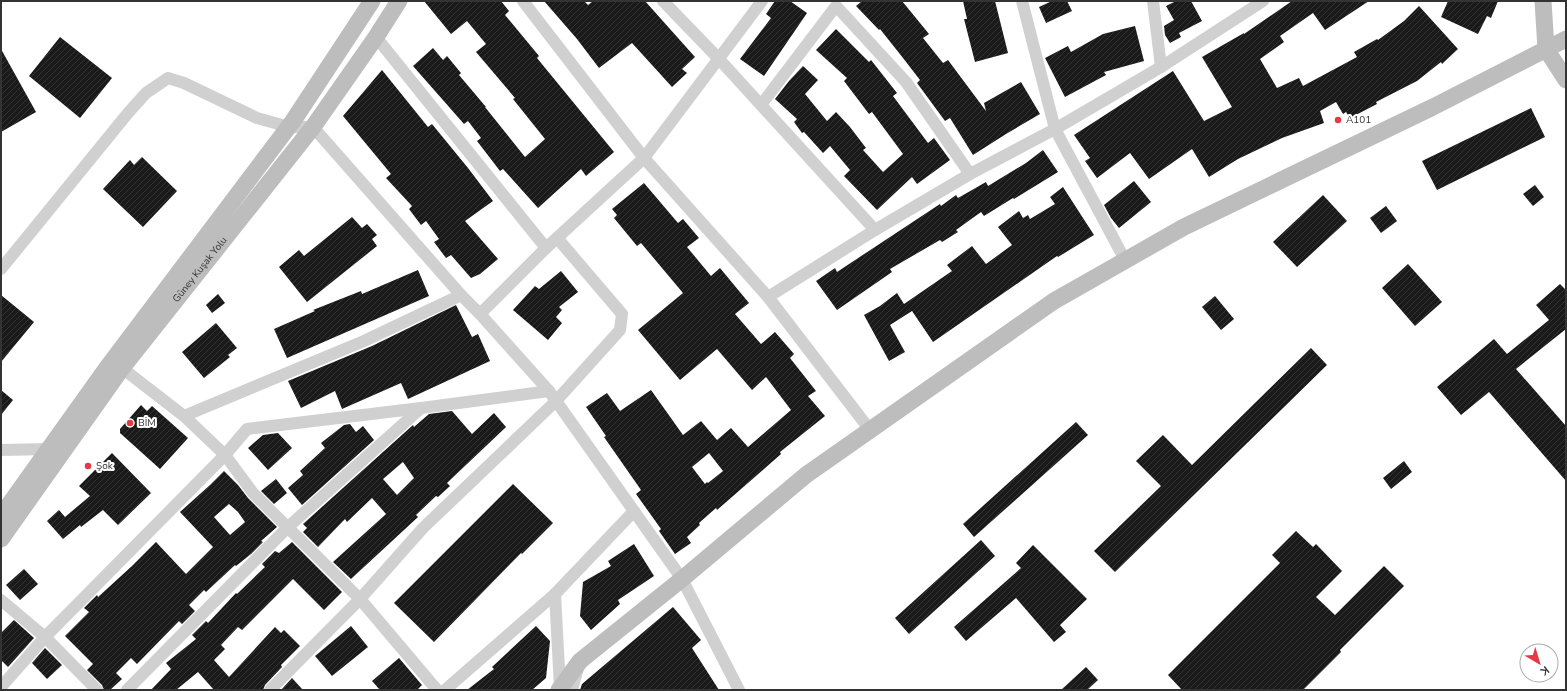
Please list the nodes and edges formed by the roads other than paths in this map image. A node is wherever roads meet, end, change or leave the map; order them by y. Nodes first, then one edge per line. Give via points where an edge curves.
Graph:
1 (372, 1) edge
2 (400, 1) edge
3 (522, 1) edge
4 (762, 1) edge
5 (1022, 1) edge
6 (1153, 1) edge
7 (1263, 1) edge
8 (1543, 1) edge
9 (667, 2) edge
10 (839, 4) edge
11 (376, 37) junction
12 (1566, 39) edge
13 (1546, 49) junction
14 (719, 59) junction
15 (1161, 67) junction
16 (1566, 80) edge
17 (761, 105) junction
18 (289, 126) junction
19 (313, 127) junction
20 (1055, 129) junction
21 (644, 158) junction
22 (970, 174) junction
23 (876, 230) junction
24 (558, 239) junction
25 (546, 248) junction
26 (1125, 260) junction
27 (1, 269) edge
28 (461, 295) junction
29 (768, 297) junction
30 (480, 314) junction
31 (122, 368) junction
32 (549, 391) junction
33 (556, 401) junction
34 (421, 408) junction
35 (184, 416) junction
36 (870, 430) junction
37 (1, 450) edge
38 (55, 451) junction
39 (225, 455) junction
40 (634, 510) junction
41 (1, 516) edge
42 (287, 528) junction
43 (1, 539) edge
44 (682, 579) junction
45 (555, 594) junction
46 (360, 599) junction
47 (1, 600) edge
48 (45, 637) junction
49 (1, 687) edge
50 (564, 689) edge
51 (97, 690) edge
52 (126, 690) edge
53 (270, 690) edge
54 (437, 690) edge
55 (445, 690) edge
56 (739, 690) edge

1 - 18 main road, Güney Kuşak Yolu
2 - 11 main road, Güney Kuşak Yolu
3 - 21 street
4 - 14 street
5 - 20 street
6 - 15 street
7 - 15 street
8 - 13 main road
9 - 14 street
10 - 17 street
10 - 22 street via 906,82
11 - 19 main road, Güney Kuşak Yolu
11 - 25 street
12 - 13 main road
13 - 16 main road
13 - 26 main road via 1433,107 1184,227
14 - 17 street
14 - 21 street
15 - 20 street
17 - 23 street
18 - 19 street
18 - 27 street via 257,118 168,78 146,93 128,113
18 - 38 main road, Güney Kuşak Yolu via 109,365
19 - 28 street
19 - 31 main road, Güney Kuşak Yolu
20 - 22 street
20 - 26 street
21 - 24 street
21 - 29 street
22 - 23 street
23 - 29 street
24 - 25 street
24 - 33 street via 622,314 620,330
25 - 30 street
26 - 36 main road via 1054,301
28 - 30 street
28 - 35 street via 364,341
29 - 36 street
30 - 32 street
31 - 35 street
31 - 38 main road, Güney Kuşak Yolu
32 - 33 street
32 - 34 street
33 - 40 street
33 - 46 street via 423,528
34 - 39 street via 246,429
34 - 42 street
35 - 39 street
36 - 44 main road via 806,476
37 - 38 street
38 - 41 main road, Güney Kuşak Yolu
38 - 43 main road, Güney Kuşak Yolu
39 - 42 street via 252,493
39 - 48 street
40 - 44 street
40 - 45 street
42 - 46 street
42 - 52 street
44 - 50 main road via 580,661
44 - 56 street
45 - 50 street
45 - 55 street
46 - 53 street
46 - 54 street
47 - 48 street
48 - 49 street
48 - 51 street

